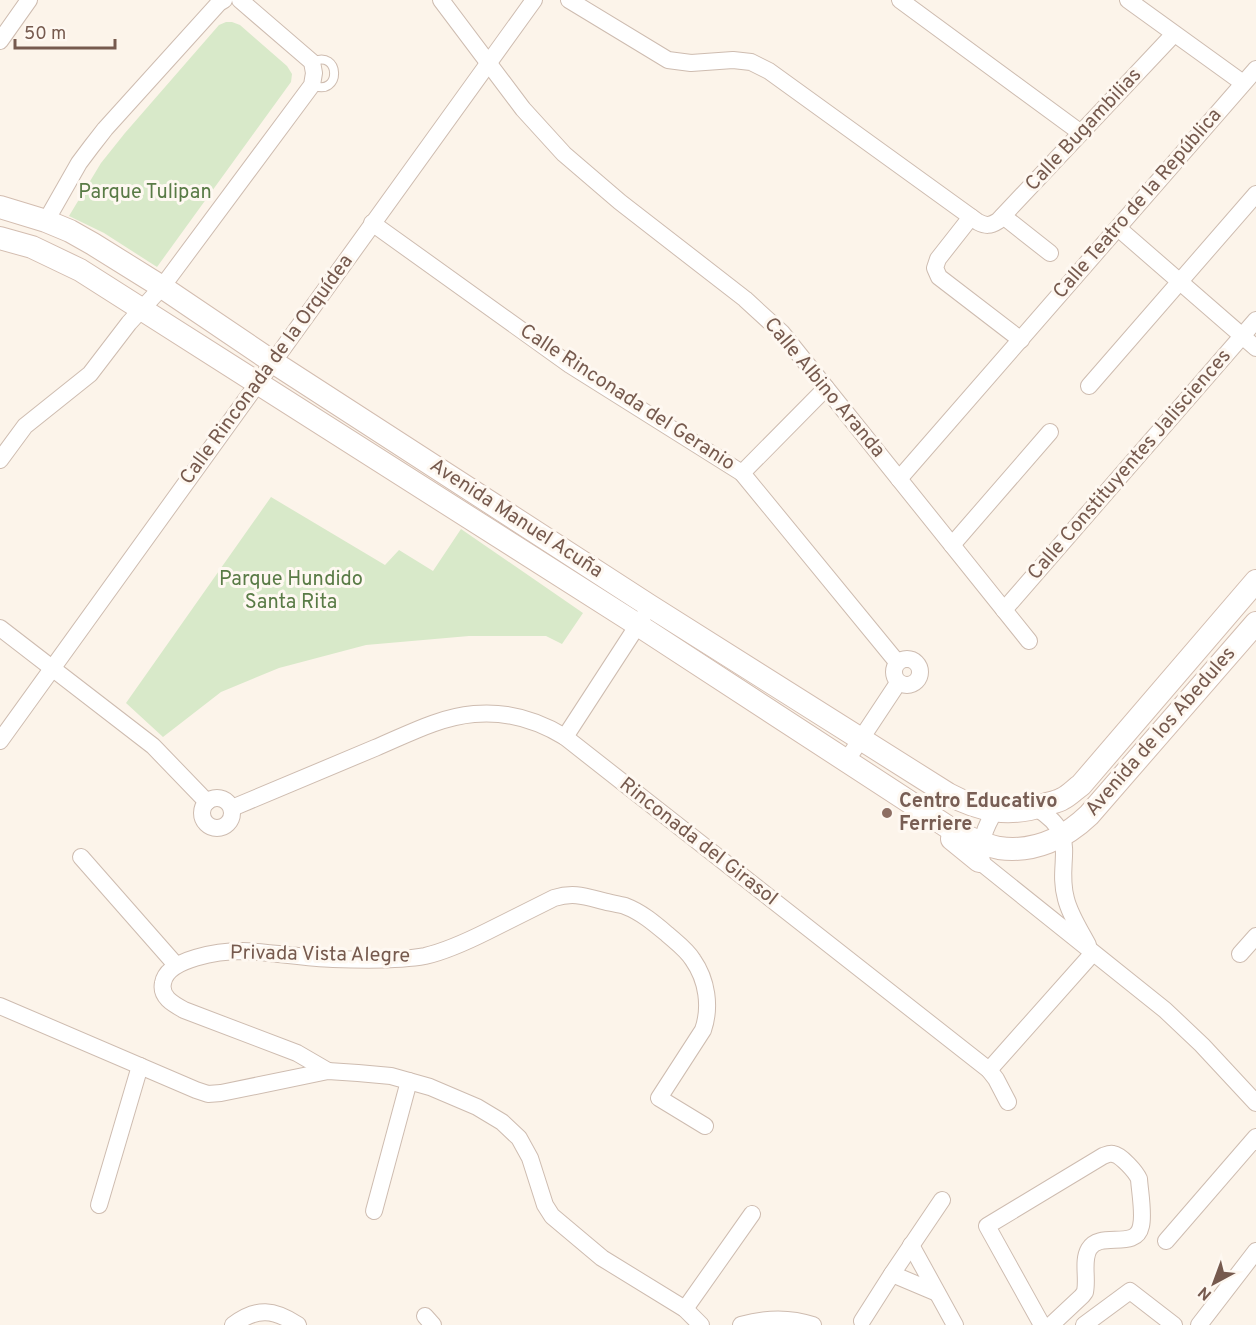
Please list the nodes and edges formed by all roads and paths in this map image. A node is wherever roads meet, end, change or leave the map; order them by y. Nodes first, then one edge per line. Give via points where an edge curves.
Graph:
1 (29, 0) edge
2 (240, 0) edge
3 (441, 0) edge
4 (534, 0) edge
5 (569, 0) edge
6 (900, 0) edge
7 (1128, 0) edge
8 (220, 1) edge
9 (1174, 34) junction
10 (0, 41) edge
11 (488, 63) junction
12 (1256, 69) edge
13 (1243, 83) junction
14 (1081, 133) junction
15 (1256, 194) edge
16 (0, 207) edge
17 (971, 217) junction
18 (997, 220) junction
19 (46, 221) junction
20 (372, 224) junction
21 (1118, 228) junction
22 (0, 238) edge
23 (1050, 253) dead end
24 (1180, 282) junction
25 (162, 287) junction
26 (142, 309) junction
27 (1256, 320) edge
28 (1242, 336) junction
29 (1021, 340) junction
30 (1256, 348) edge
31 (273, 362) junction
32 (258, 383) junction
33 (1089, 386) dead end
34 (826, 388) junction
35 (1050, 432) dead end
36 (0, 460) edge
37 (742, 473) junction
38 (899, 478) junction
39 (952, 545) junction
40 (1256, 581) edge
41 (650, 606) junction
42 (1004, 610) junction
43 (1256, 623) edge
44 (638, 625) junction
45 (0, 628) edge
46 (1029, 641) dead end
47 (897, 662) junction
48 (52, 668) junction
49 (898, 683) junction
50 (565, 737) junction
51 (861, 739) junction
52 (0, 741) edge
53 (847, 760) junction
54 (897, 794) joint
55 (207, 802) junction
56 (232, 808) junction
57 (1036, 808) junction
58 (995, 811) junction
59 (1062, 836) junction
60 (980, 852) junction
61 (81, 857) dead end
62 (1256, 936) edge
63 (1093, 953) junction
64 (1240, 954) dead end
65 (176, 965) junction
66 (0, 1006) edge
67 (140, 1066) junction
68 (989, 1070) junction
69 (328, 1071) junction
70 (409, 1081) junction
71 (1008, 1102) dead end
72 (1256, 1103) edge
73 (705, 1126) dead end
74 (1256, 1137) edge
75 (942, 1200) dead end
76 (99, 1205) dead end
77 (374, 1211) dead end
78 (752, 1214) dead end
79 (1166, 1241) dead end
80 (911, 1245) junction
81 (1256, 1251) edge
82 (892, 1274) junction
83 (937, 1293) junction
84 (685, 1309) junction
85 (862, 1321) dead end
86 (233, 1325) edge
87 (298, 1325) edge
88 (701, 1325) edge
89 (741, 1325) edge
90 (813, 1325) edge
91 (955, 1325) edge
92 (1042, 1325) edge
93 (1051, 1325) edge
94 (1084, 1325) edge
95 (1174, 1325) edge
96 (1199, 1325) edge

1 - 10 street
2 - 25 street via 312,62 312,85
3 - 11 street, Calle Albino Aranda
4 - 11 street, Calle Rinconada de la Orquídea
5 - 17 street via 668,60 734,60 769,70
6 - 14 street
7 - 9 street
8 - 19 street via 105,129 79,162
9 - 13 street
9 - 14 street, Calle Bugambilias
11 - 20 street, Calle Rinconada de la Orquídea
11 - 34 street, Calle Albino Aranda via 564,154 745,299 782,333
12 - 13 street, Calle Teatro de la República
13 - 21 street, Calle Teatro de la República
14 - 18 street, Calle Bugambilias
15 - 24 street
16 - 19 street, Avenida Manuel Acuña
17 - 18 street via 986,225
17 - 29 street via 935,268 939,277
18 - 23 street
19 - 25 street, Avenida Manuel Acuña via 86,239
20 - 31 street, Calle Rinconada de la Orquídea
20 - 37 street, Calle Rinconada del Geranio via 570,365
21 - 24 street
21 - 29 street, Calle Teatro de la República
22 - 26 street, Avenida Manuel Acuña via 32,247 80,270
24 - 28 street
24 - 33 street
25 - 26 street
25 - 31 street, Avenida Manuel Acuña
26 - 32 street, Avenida Manuel Acuña
26 - 36 street via 90,374 25,426
27 - 28 street, Calle Constituyentes Jalisciences
28 - 30 street
28 - 42 street, Calle Constituyentes Jalisciences
29 - 38 street, Calle Teatro de la República
31 - 32 street, Calle Rinconada de la Orquídea
31 - 41 street, Avenida Manuel Acuña
32 - 44 street, Avenida Manuel Acuña
32 - 48 street, Calle Rinconada de la Orquídea
34 - 37 street
34 - 38 street, Calle Albino Aranda
35 - 39 street
37 - 47 street, Calle Rinconada del Geranio
38 - 39 street, Calle Albino Aranda
39 - 42 street, Calle Albino Aranda
40 - 57 street, Avenida de los Abedules via 1081,785 1063,799
41 - 44 street
41 - 51 street, Avenida Manuel Acuña
42 - 46 street, Calle Albino Aranda
43 - 59 street, Avenida de los Abedules via 1089,815
44 - 50 street
44 - 53 street, Avenida Manuel Acuña
45 - 48 street
47 - 49 street via 893,673
47 - 49 street via 910,659 920,668 917,681 904,686
48 - 52 street, Calle Rinconada de la Orquídea
48 - 55 street via 153,746
49 - 51 street
50 - 56 street, Rinconada del Girasol via 548,726 505,714 453,717
50 - 68 street, Rinconada del Girasol
51 - 53 street
51 - 58 street, Avenida Manuel Acuña via 948,794
53 - 54 street, Avenida Manuel Acuña
54 - 60 street, Avenida de los Abedules
55 - 56 street via 216,798
55 - 56 street via 202,810 209,826 227,825
57 - 58 street, Avenida Manuel Acuña
57 - 59 street via 1049,816
58 - 60 street via 984,832
59 - 60 street, Avenida de los Abedules via 1024,848
59 - 63 street via 1065,898
60 - 63 street
61 - 65 street
62 - 64 street
63 - 68 street
63 - 72 street via 1164,1010
65 - 69 street via 166,975 162,987 174,1005 297,1053
65 - 73 street, Privada Vista Alegre via 241,951 333,959 424,956 454,948 564,895 578,894 626,907 652,921 683,948 702,976 707,996 703,1030 659,1098
66 - 67 street
67 - 69 street via 207,1094
67 - 76 street
68 - 71 street
69 - 70 street
70 - 77 street
70 - 84 street via 477,1107 502,1122 519,1138 530,1158 552,1216 602,1258
74 - 79 street
75 - 80 street
78 - 84 street
80 - 82 street
80 - 83 street
81 - 96 street
82 - 83 street
82 - 85 street
83 - 91 street
84 - 88 street
86 - 87 street via 257,1312 272,1312
89 - 90 street via 783,1318
92 - 93 street via 987,1226 1103,1156 1115,1154 1139,1179 1140,1231 1128,1239 1094,1243 1087,1256 1085,1292
94 - 95 street via 1130,1291

